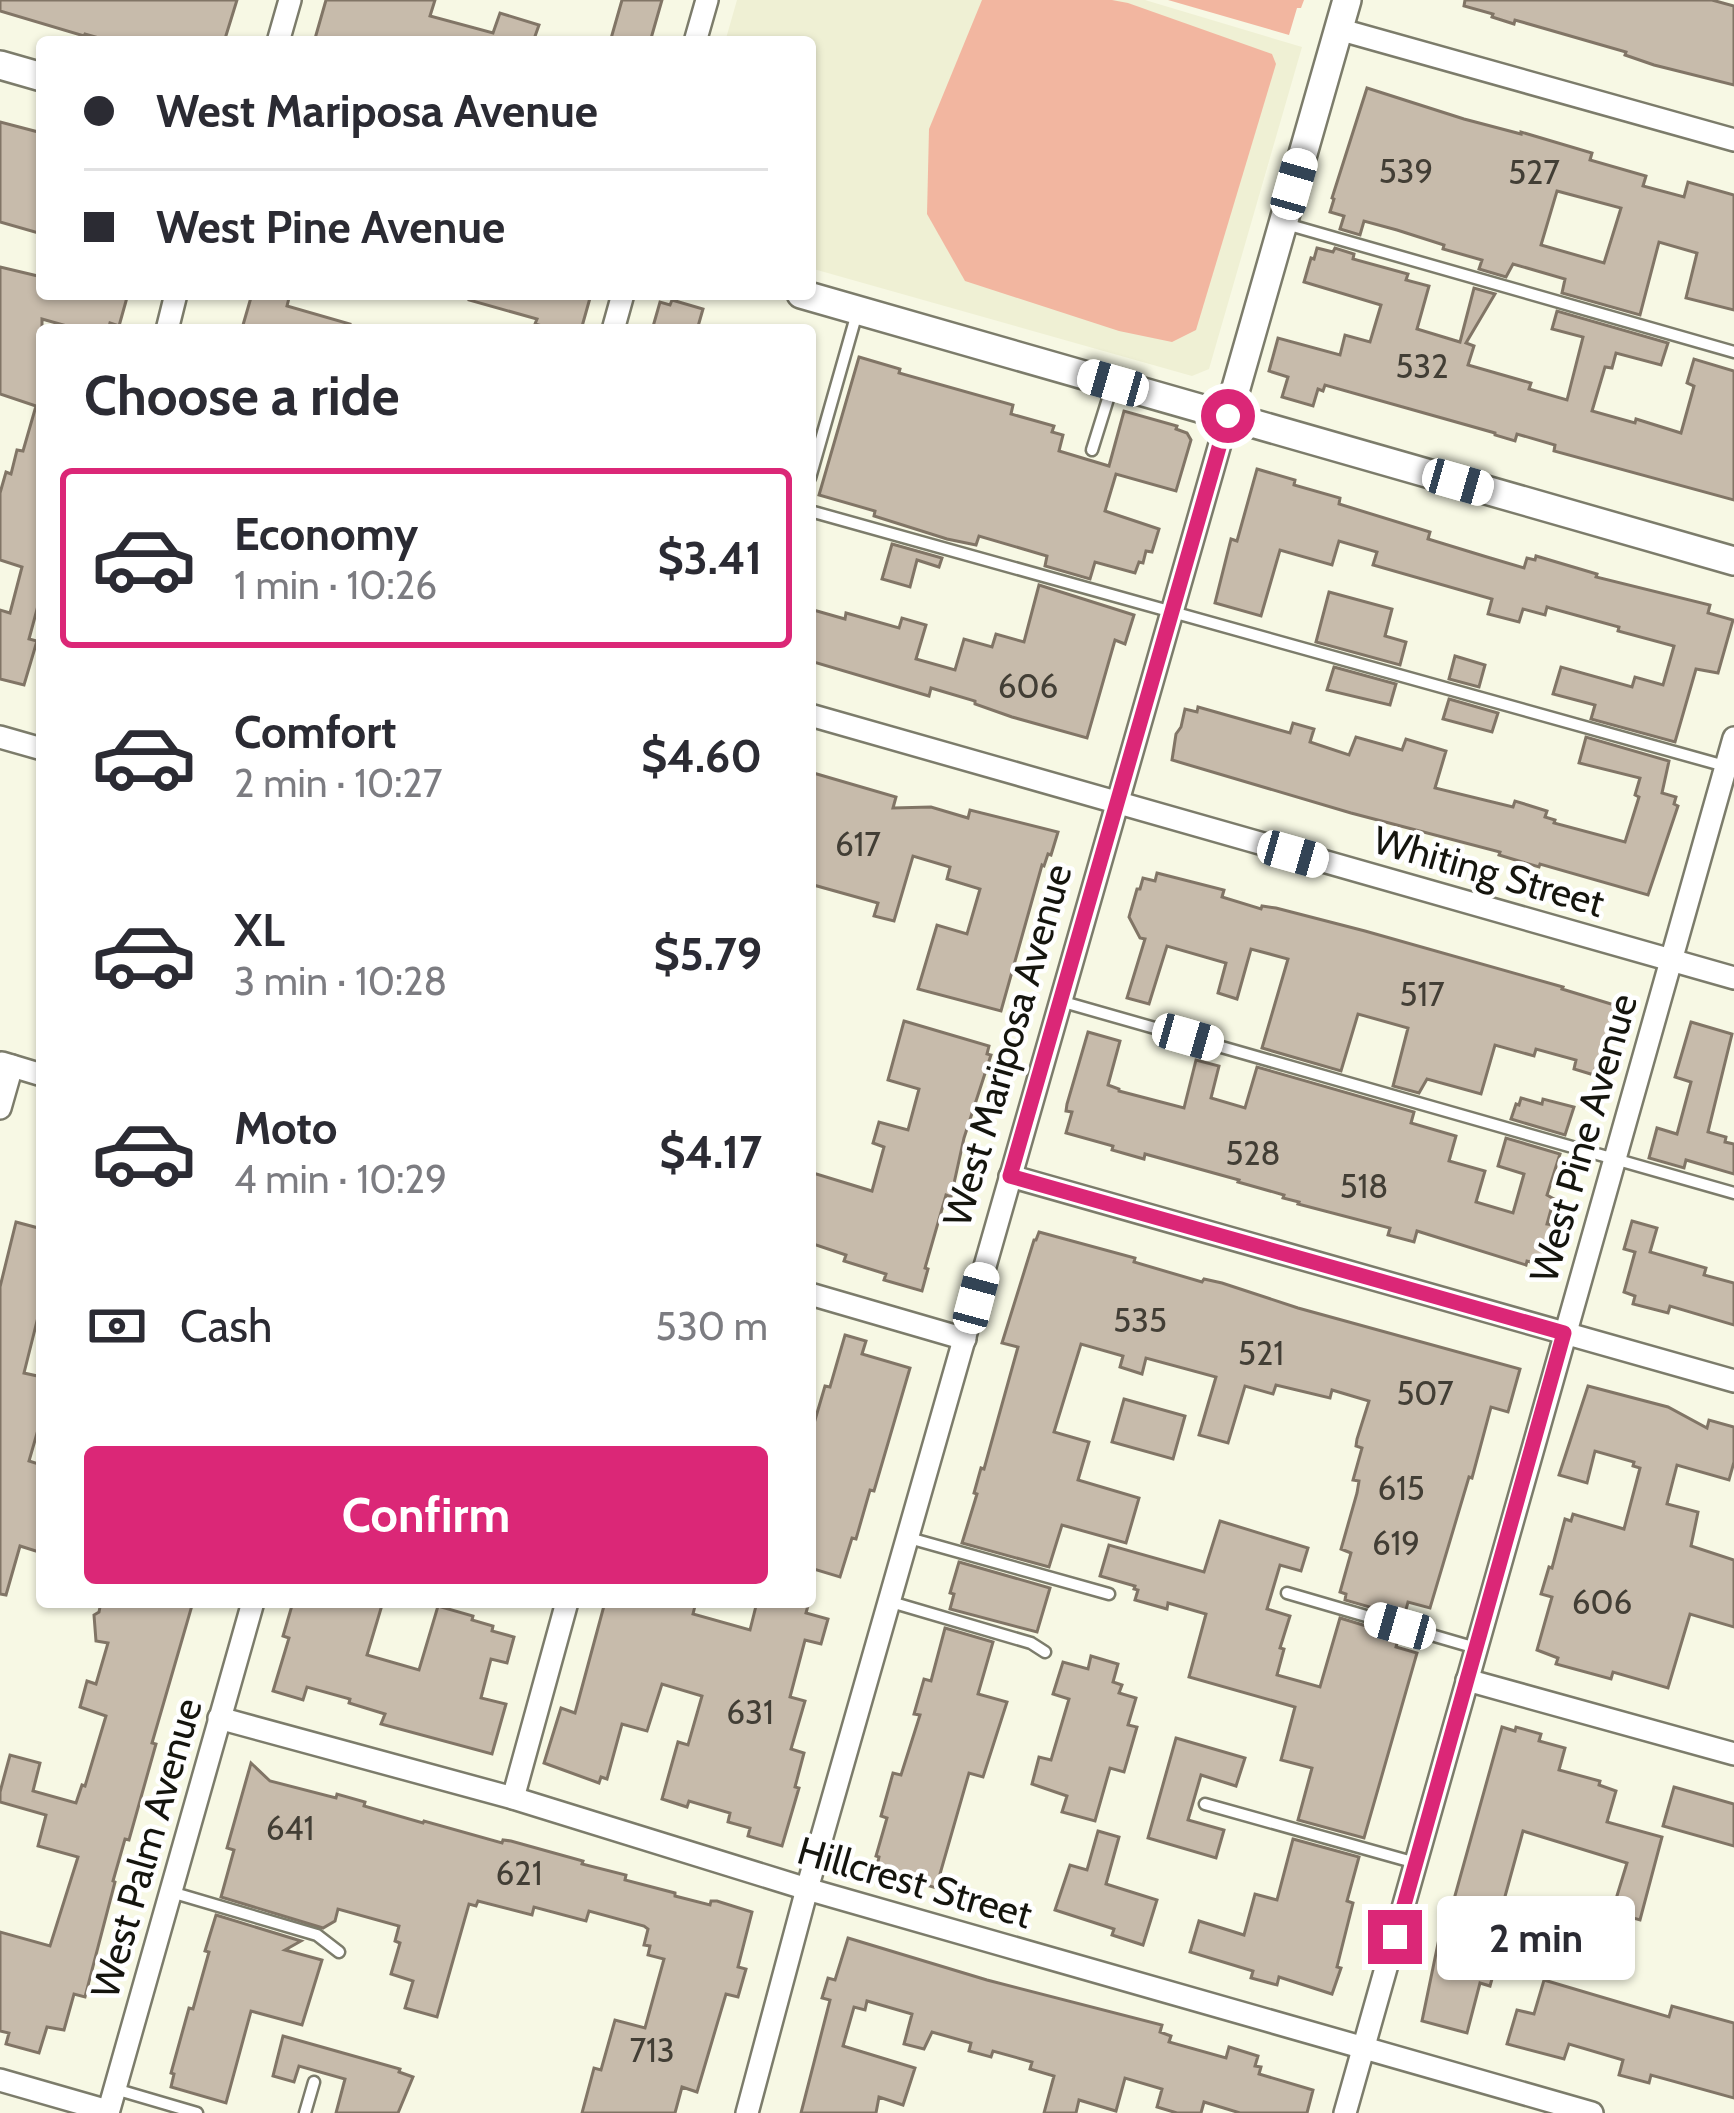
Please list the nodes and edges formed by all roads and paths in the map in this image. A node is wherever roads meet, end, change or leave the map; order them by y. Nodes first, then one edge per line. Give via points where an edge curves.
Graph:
1 (290, 0) edge
2 (707, 0) edge
3 (1347, 0) edge
4 (1338, 28) junction
5 (280, 36) edge
6 (697, 36) edge
7 (0, 65) edge
8 (36, 75) edge
9 (1734, 140) edge
10 (1282, 223) junction
11 (816, 298) edge
12 (858, 310) junction
13 (1734, 352) edge
14 (1113, 383) junction
15 (1228, 416) junction
16 (1092, 450) dead end
17 (816, 457) edge
18 (816, 513) edge
19 (1734, 561) edge
20 (1172, 610) junction
21 (816, 717) edge
22 (0, 737) edge
23 (1734, 738) edge
24 (36, 747) edge
25 (1730, 768) edge
26 (1117, 804) junction
27 (1672, 961) junction
28 (1734, 978) edge
29 (1060, 1001) junction
30 (6, 1065) edge
31 (36, 1073) edge
32 (0, 1108) edge
33 (1615, 1159) junction
34 (1010, 1176) junction
35 (1734, 1193) edge
36 (816, 1296) edge
37 (1564, 1333) junction
38 (965, 1339) junction
39 (1734, 1382) edge
40 (909, 1538) junction
41 (1287, 1593) dead end
42 (1109, 1594) dead end
43 (891, 1602) junction
44 (251, 1608) edge
45 (565, 1608) edge
46 (1475, 1648) junction
47 (1046, 1652) dead end
48 (1467, 1680) junction
49 (219, 1718) junction
50 (1734, 1754) edge
51 (513, 1798) junction
52 (1205, 1804) dead end
53 (1416, 1863) junction
54 (808, 1889) junction
55 (171, 1892) junction
56 (339, 1952) dead end
57 (1363, 2048) junction
58 (0, 2080) edge
59 (314, 2082) dead end
60 (110, 2104) edge
61 (197, 2113) edge
62 (305, 2113) edge
63 (747, 2113) edge
64 (1345, 2113) edge
65 (1592, 2113) edge

1 - 5 street
2 - 6 street
3 - 4 street, West Mariposa Avenue
4 - 9 street
4 - 10 street, West Mariposa Avenue
7 - 8 street
10 - 13 lane
10 - 15 street, West Mariposa Avenue
11 - 12 street
12 - 14 street
12 - 17 lane
14 - 15 street
14 - 16 lane
15 - 19 street
15 - 20 street, West Mariposa Avenue
18 - 20 lane
20 - 25 lane
20 - 26 street, West Mariposa Avenue
21 - 26 street, Whiting Street
22 - 24 street
23 - 25 street, West Pine Avenue
25 - 27 street, West Pine Avenue
26 - 27 street, Whiting Street
26 - 29 street, West Mariposa Avenue
27 - 28 street, Whiting Street
27 - 33 street, West Pine Avenue
29 - 33 lane
29 - 34 street, West Mariposa Avenue
30 - 31 street
30 - 32 street
33 - 35 lane
33 - 37 street, West Pine Avenue
34 - 37 street
34 - 38 street, West Mariposa Avenue
36 - 38 street
37 - 39 street
37 - 46 street, West Pine Avenue
38 - 40 street, West Mariposa Avenue
40 - 42 lane
40 - 43 street, West Mariposa Avenue
41 - 46 lane
43 - 47 lane
43 - 54 street, West Mariposa Avenue
44 - 49 street, West Palm Avenue
45 - 51 street
46 - 48 street, West Pine Avenue
48 - 50 street
48 - 53 street, West Pine Avenue
49 - 51 street, Hillcrest Street
49 - 55 street, West Palm Avenue
51 - 54 street, Hillcrest Street
52 - 53 lane
53 - 57 street, West Pine Avenue
54 - 57 street, Hillcrest Street
54 - 63 street, West Mariposa Avenue
55 - 56 lane via 317,1935
55 - 60 street, West Palm Avenue
57 - 64 street, West Pine Avenue
57 - 65 street, Hillcrest Street
58 - 60 street
59 - 62 lane
60 - 61 lane

